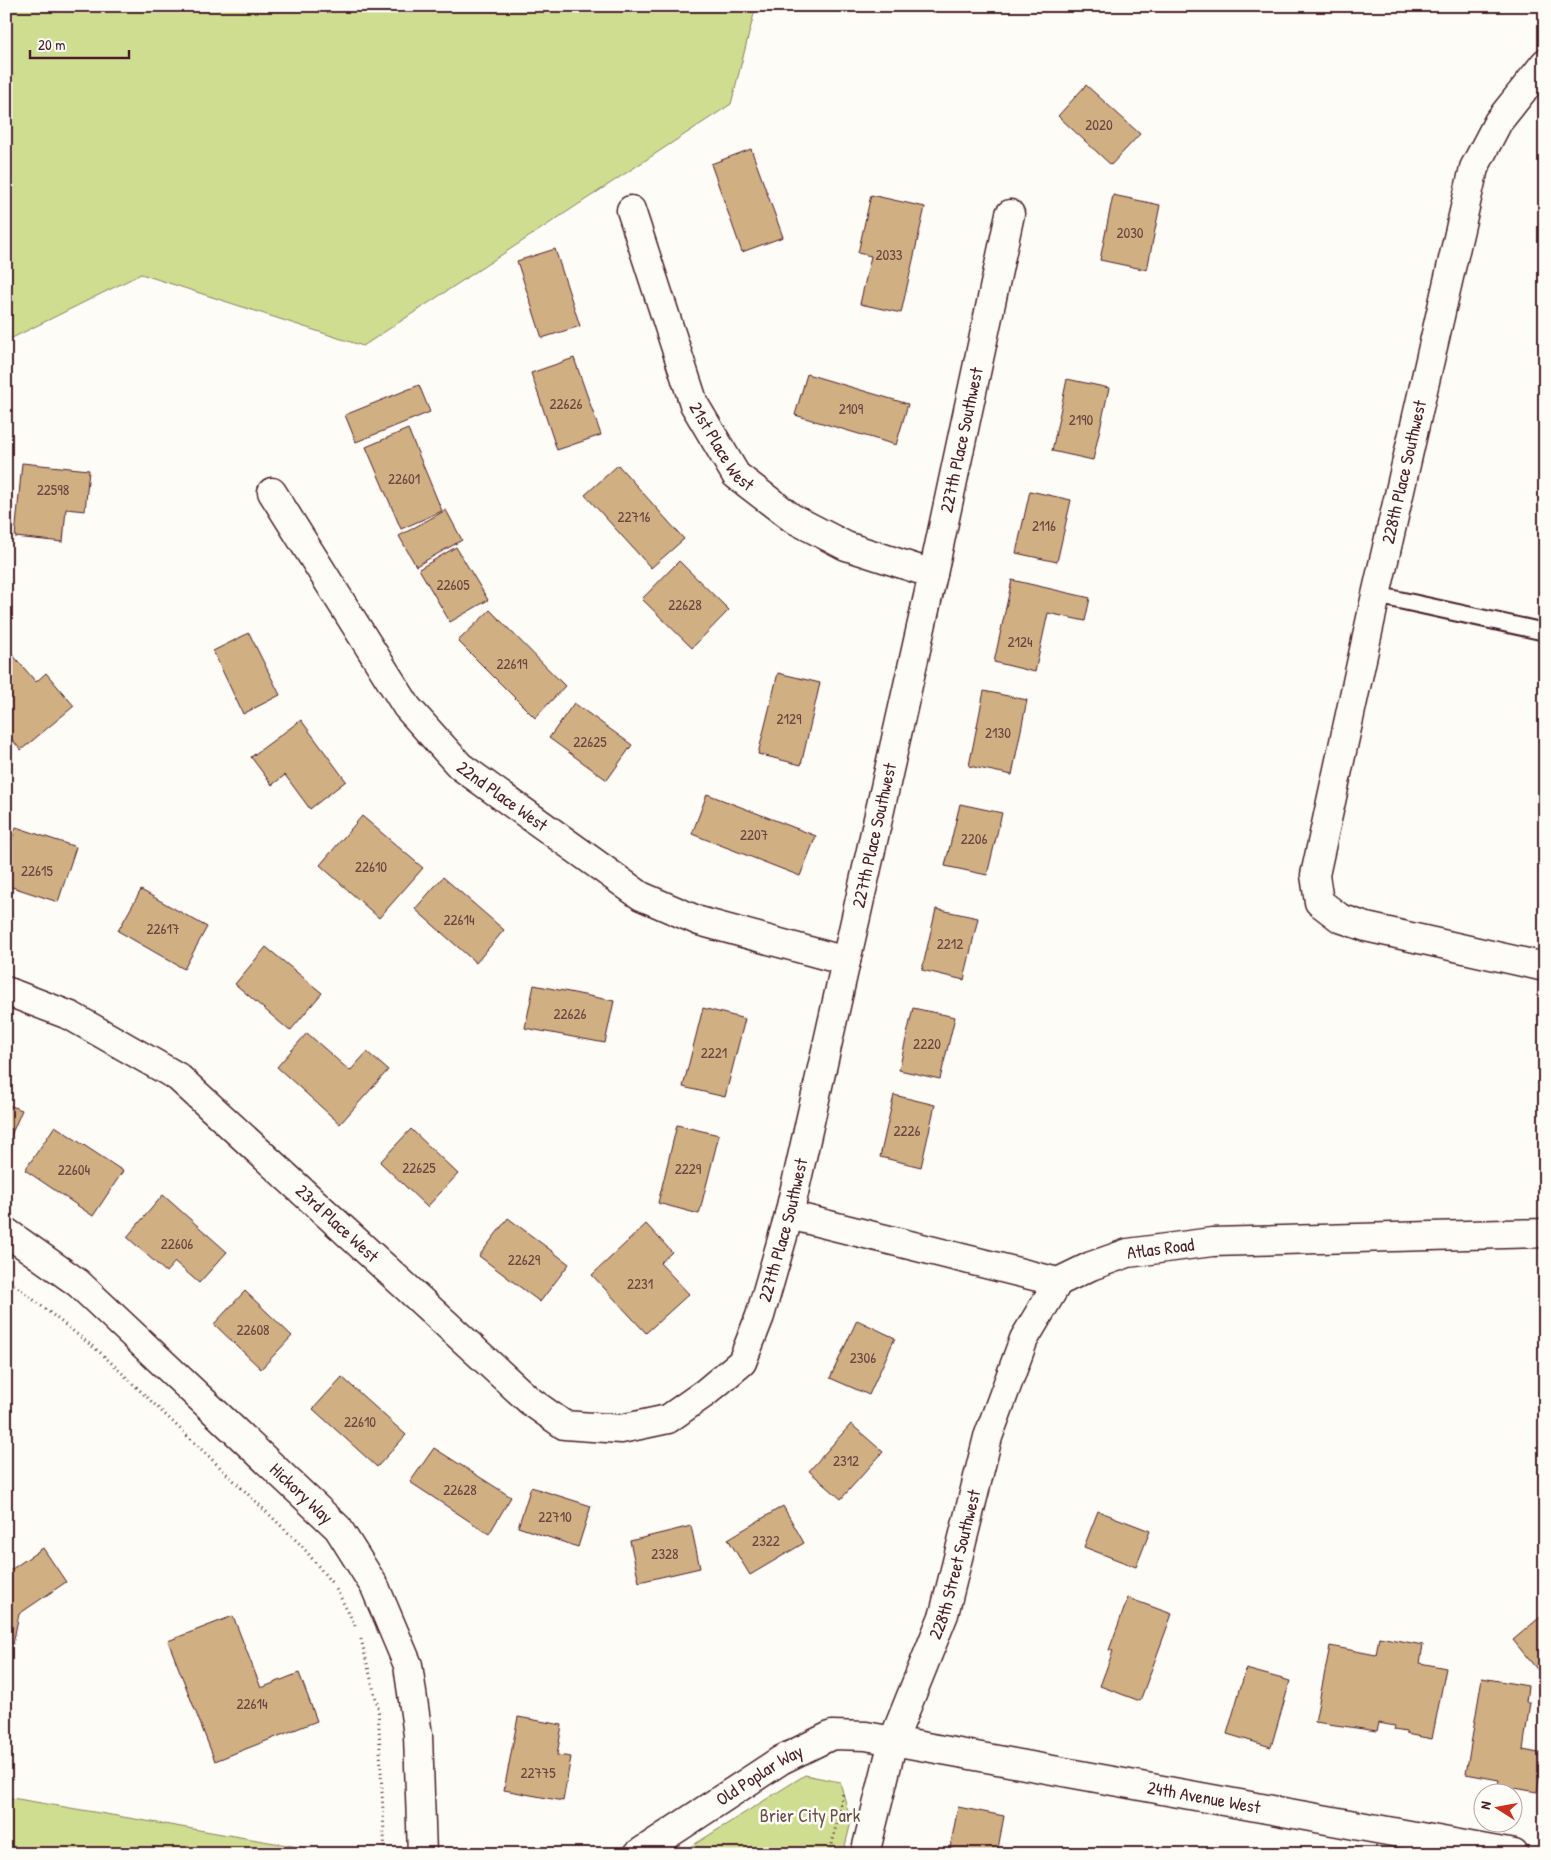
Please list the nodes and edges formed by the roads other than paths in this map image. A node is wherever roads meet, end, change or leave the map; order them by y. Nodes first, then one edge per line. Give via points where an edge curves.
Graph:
1 (1545, 63) edge
2 (631, 210) dead end
3 (1010, 214) dead end
4 (272, 492) dead end
5 (933, 574) junction
6 (1376, 595) junction
7 (1545, 632) edge
8 (846, 961) junction
9 (1545, 967) edge
10 (6, 991) edge
11 (789, 1215) junction
12 (6, 1232) edge
13 (1545, 1232) edge
14 (1058, 1282) junction
15 (668, 1419) joint
16 (893, 1742) junction
17 (422, 1854) edge
18 (638, 1854) edge
19 (865, 1854) edge
20 (1514, 1854) edge

1 - 6 street, 228th Place Southwest via 1498,122 1474,168
2 - 5 street, 21st Place West via 694,404 736,475 792,518 839,542
3 - 5 street, 227th Place Southwest
4 - 8 street, 22nd Place West via 407,707 460,766 641,896 699,920
5 - 8 street, 227th Place Southwest
6 - 7 lane
6 - 9 street, 228th Place Southwest via 1315,875 1319,902 1340,918 1366,927
8 - 11 street, 227th Place Southwest
10 - 15 street, 23rd Place West via 71,1016 178,1077 530,1402 564,1425 621,1429
11 - 14 street
11 - 15 street, 227th Place Southwest via 760,1316 742,1362
12 - 17 street, Hickory Way via 78,1283 338,1528 375,1587 408,1664 418,1735
13 - 14 street, Atlas Road via 1212,1242 1128,1253 1090,1266
14 - 16 street, 228th Street Southwest via 1024,1339 988,1437 944,1614
16 - 18 street, Old Poplar Way via 866,1736 832,1735 781,1760
16 - 19 street, 228th Street Southwest
16 - 20 street, 24th Avenue West

